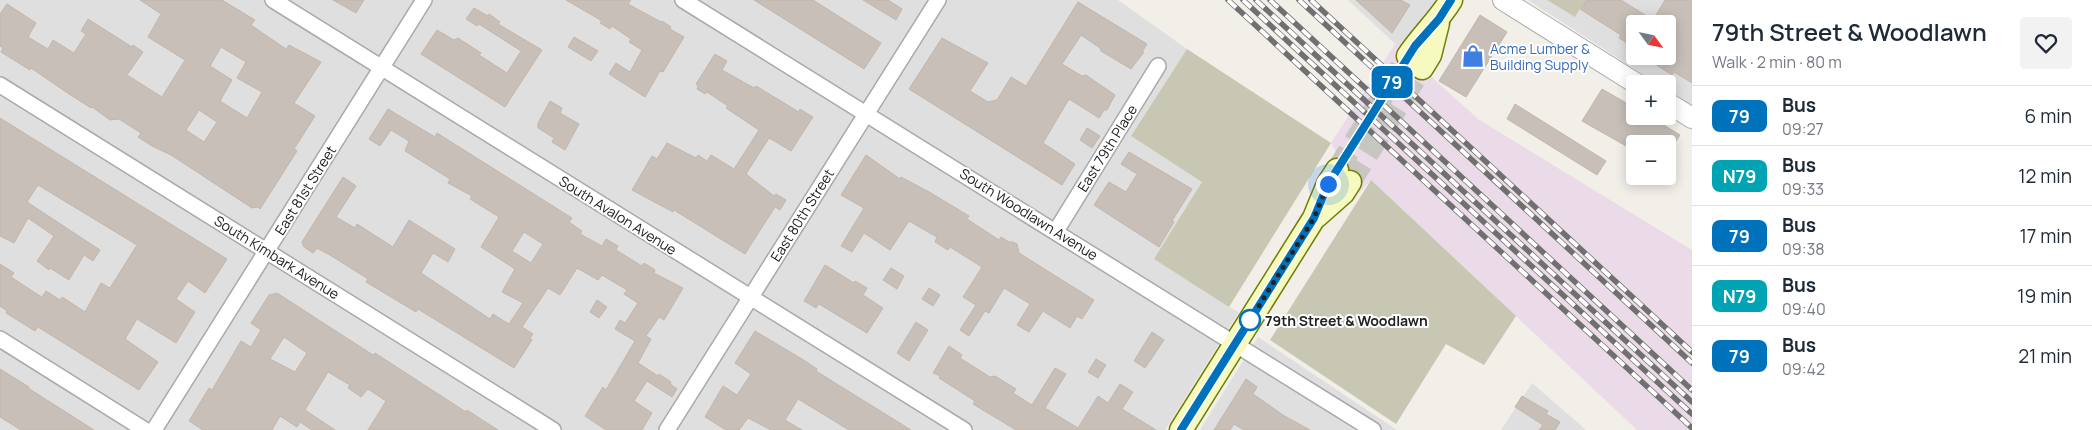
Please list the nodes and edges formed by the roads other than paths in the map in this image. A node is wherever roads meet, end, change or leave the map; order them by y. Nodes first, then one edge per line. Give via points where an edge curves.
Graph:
1 (273, 0) edge
2 (424, 0) edge
3 (683, 0) edge
4 (938, 0) edge
5 (1451, 0) edge
6 (1503, 0) edge
7 (1415, 62) tunnel mouth
8 (1158, 66) dead end
9 (382, 68) junction
10 (1626, 78) edge
11 (0, 86) edge
12 (1676, 108) edge
13 (866, 114) junction
14 (1692, 118) edge
15 (1344, 176) tunnel mouth
16 (1056, 230) junction
17 (267, 251) junction
18 (750, 298) junction
19 (0, 340) edge
20 (1235, 344) junction
21 (145, 430) edge
22 (154, 430) edge
23 (553, 430) edge
24 (667, 430) edge
25 (964, 430) edge
26 (1181, 430) edge
27 (1373, 430) edge

1 - 9 street, South Avalon Avenue
2 - 9 street, East 81st Street
3 - 13 street, South Woodlawn Avenue
4 - 13 street, East 80th Street
5 - 7 main road via 1439,19 1430,54
6 - 10 street
8 - 16 street, East 79th Place
9 - 17 street, East 81st Street
9 - 18 street, South Avalon Avenue
11 - 17 street, South Kimbark Avenue
12 - 14 street
13 - 16 street, South Woodlawn Avenue
13 - 18 street, East 80th Street
15 - 20 main road via 1343,193 1314,218
16 - 20 street, South Woodlawn Avenue
17 - 22 street, East 81st Street
17 - 23 street, South Kimbark Avenue
18 - 24 street, East 80th Street
18 - 25 street, South Avalon Avenue
19 - 21 street
20 - 26 main road
20 - 27 street, South Woodlawn Avenue

